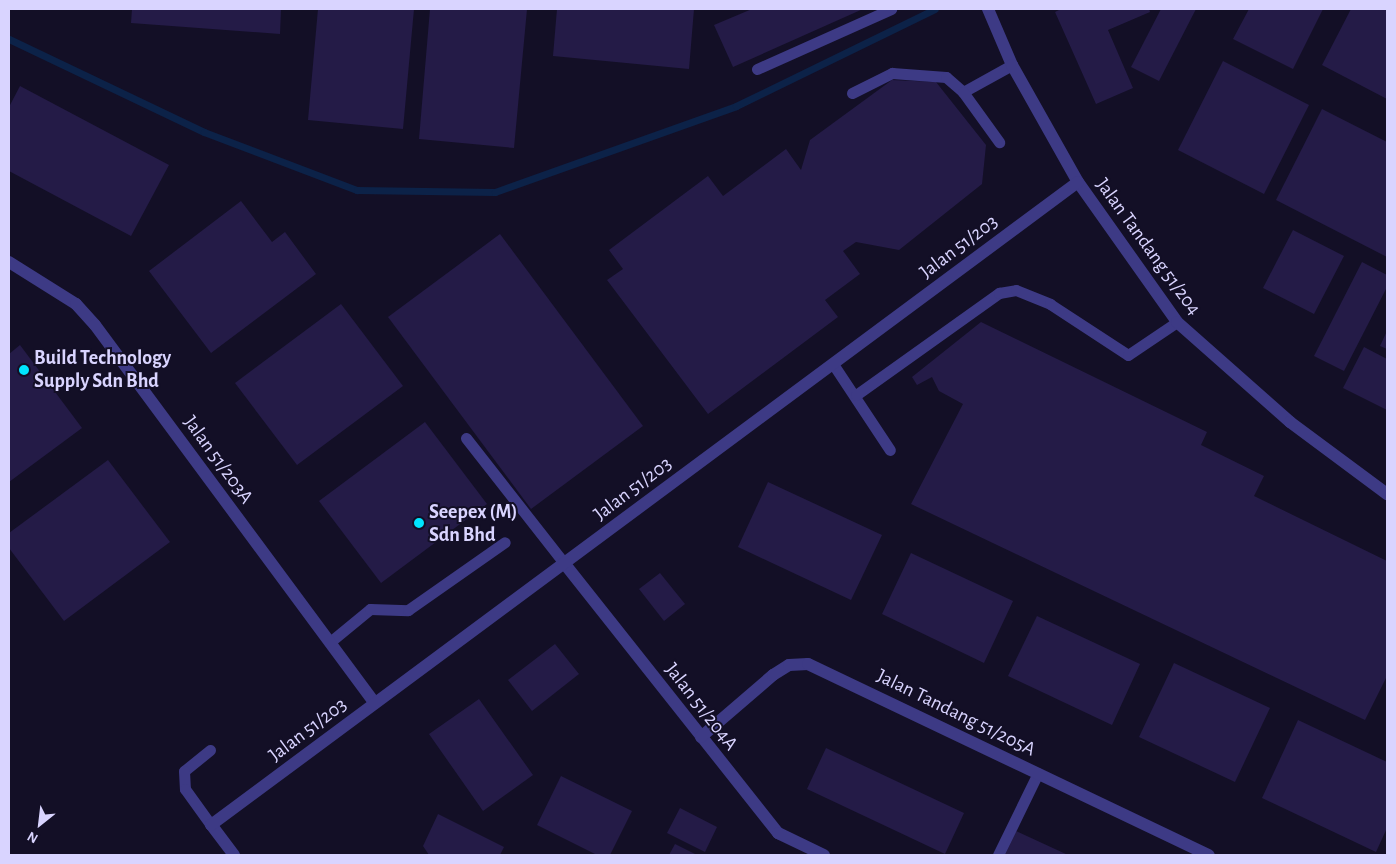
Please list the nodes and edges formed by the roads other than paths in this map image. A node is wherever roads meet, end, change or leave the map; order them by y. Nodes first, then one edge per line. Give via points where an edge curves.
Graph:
1 (890, 9) edge
2 (988, 9) edge
3 (1012, 65) junction
4 (757, 69) dead end
5 (963, 92) junction
6 (852, 93) dead end
7 (999, 142) dead end
8 (1078, 182) junction
9 (9, 262) edge
10 (1177, 322) junction
11 (833, 364) junction
12 (856, 395) junction
13 (466, 438) dead end
14 (890, 450) dead end
15 (1387, 494) edge
16 (505, 542) dead end
17 (564, 563) junction
18 (330, 642) junction
19 (375, 703) junction
20 (700, 737) junction
21 (210, 750) dead end
22 (1038, 773) junction
23 (211, 825) junction
24 (234, 855) edge
25 (824, 855) edge
26 (998, 855) edge
27 (1209, 855) edge

1 - 4 lane
2 - 3 street, Jalan Tandang 51/204
3 - 5 lane
3 - 8 street, Jalan Tandang 51/204
5 - 6 lane via 946,77 892,73
5 - 7 lane
8 - 10 street, Jalan Tandang 51/204
8 - 11 street, Jalan 51/203
9 - 18 street, Jalan 51/203A via 76,304 95,325
10 - 12 lane via 1128,356 1050,304 1016,290 999,293
10 - 15 street, Jalan Tandang 51/204 via 1290,422
11 - 12 lane
11 - 17 street, Jalan 51/203
12 - 14 lane
13 - 17 lane
16 - 18 lane via 408,610 370,609
17 - 19 street, Jalan 51/203
17 - 20 street, Jalan 51/204A
18 - 19 street, Jalan 51/203A
19 - 23 street, Jalan 51/203
20 - 22 street, Jalan Tandang 51/205A via 772,675 789,665 808,664
20 - 25 street, Jalan 51/204A via 778,833
21 - 23 lane via 184,771 185,789
22 - 26 lane
22 - 27 street, Jalan Tandang 51/205A
23 - 24 street

